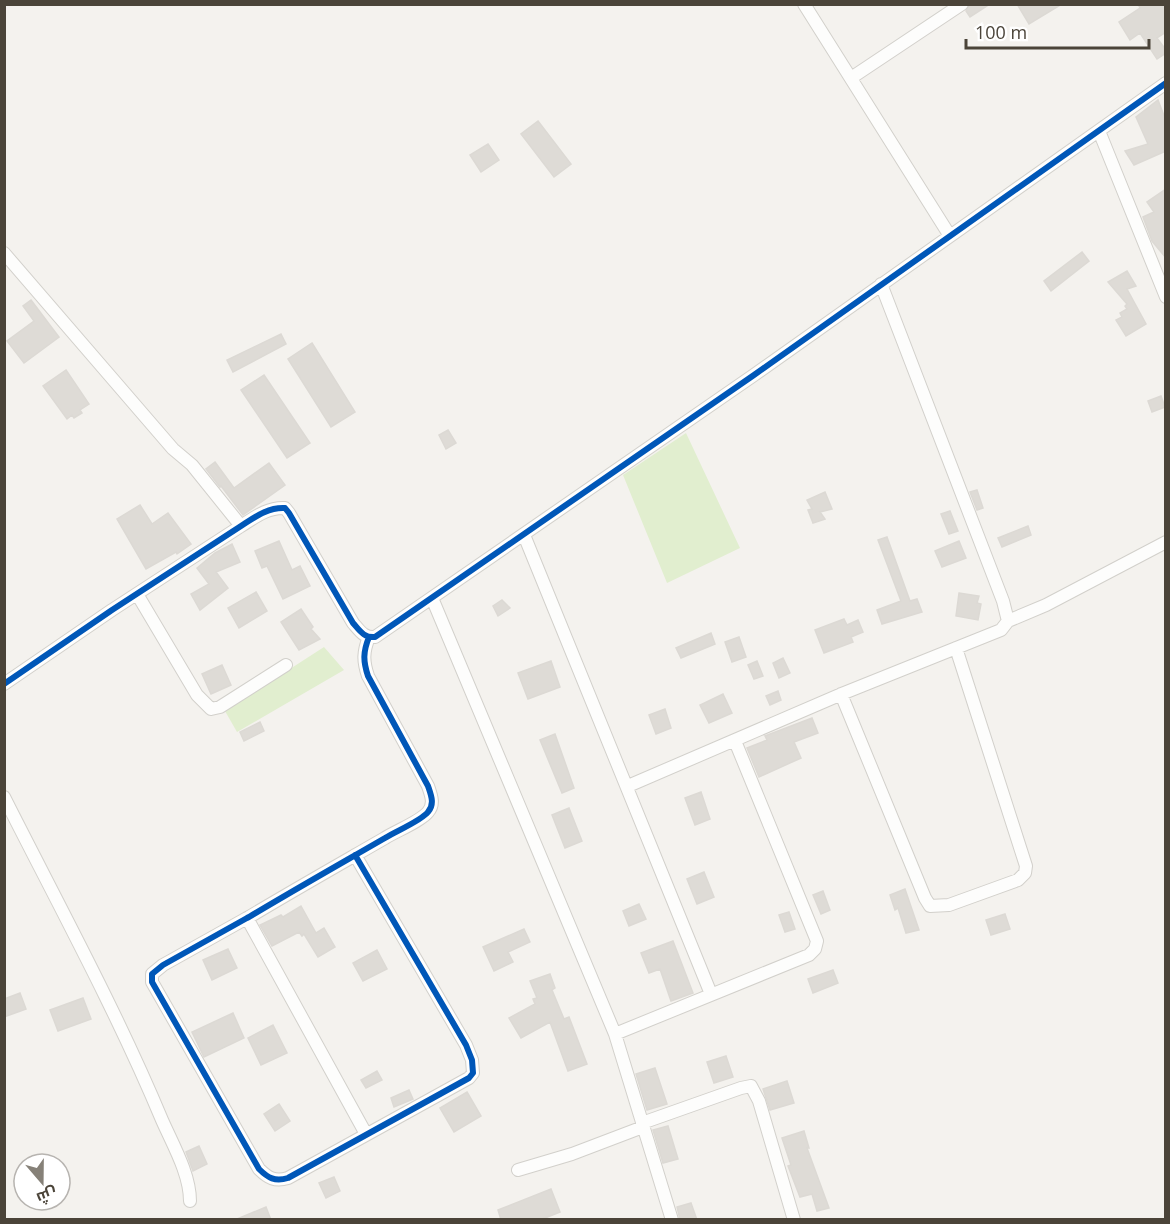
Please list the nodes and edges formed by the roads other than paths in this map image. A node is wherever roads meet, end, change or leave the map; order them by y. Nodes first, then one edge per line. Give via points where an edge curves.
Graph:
1 (804, 4) edge
2 (962, 4) edge
3 (852, 78) junction
4 (1166, 83) edge
5 (1099, 131) junction
6 (950, 236) junction
7 (4, 253) edge
8 (881, 284) junction
9 (1166, 297) edge
10 (241, 526) junction
11 (524, 535) junction
12 (1166, 542) edge
13 (137, 594) junction
14 (432, 598) junction
15 (1008, 621) junction
16 (369, 638) junction
17 (956, 648) junction
18 (286, 665) dead end
19 (4, 684) edge
20 (841, 694) junction
21 (735, 741) junction
22 (628, 786) junction
23 (4, 797) edge
24 (355, 855) junction
25 (247, 918) junction
26 (711, 994) junction
27 (615, 1034) junction
28 (643, 1125) junction
29 (366, 1134) junction
30 (518, 1170) dead end
31 (190, 1201) dead end
32 (672, 1220) edge
33 (794, 1220) edge

1 - 3 street
2 - 3 street
3 - 6 street
4 - 5 street
5 - 6 street
5 - 9 street
6 - 8 street
7 - 10 street
8 - 11 street
8 - 15 street
10 - 13 street
10 - 16 street via 258,515 285,508 353,623
11 - 14 street
11 - 22 street
12 - 15 street
13 - 18 street via 197,695 211,708 220,707
13 - 19 street
14 - 16 street
14 - 27 street
15 - 17 street via 1001,630
16 - 24 street via 363,652 368,676 422,776 432,803 426,815
17 - 20 street
17 - 20 street via 1026,866 1018,880 949,905 930,906
20 - 21 street
21 - 22 street
21 - 26 street via 817,941 808,954
22 - 26 street
23 - 31 street via 148,1087 189,1185
24 - 25 street
24 - 29 street via 466,1045 473,1065 469,1078
25 - 29 street
25 - 29 street via 156,969 152,982 259,1169 268,1178 288,1178
26 - 27 street
27 - 28 street
28 - 30 street via 572,1154
28 - 32 street
28 - 33 street via 751,1086 759,1101

